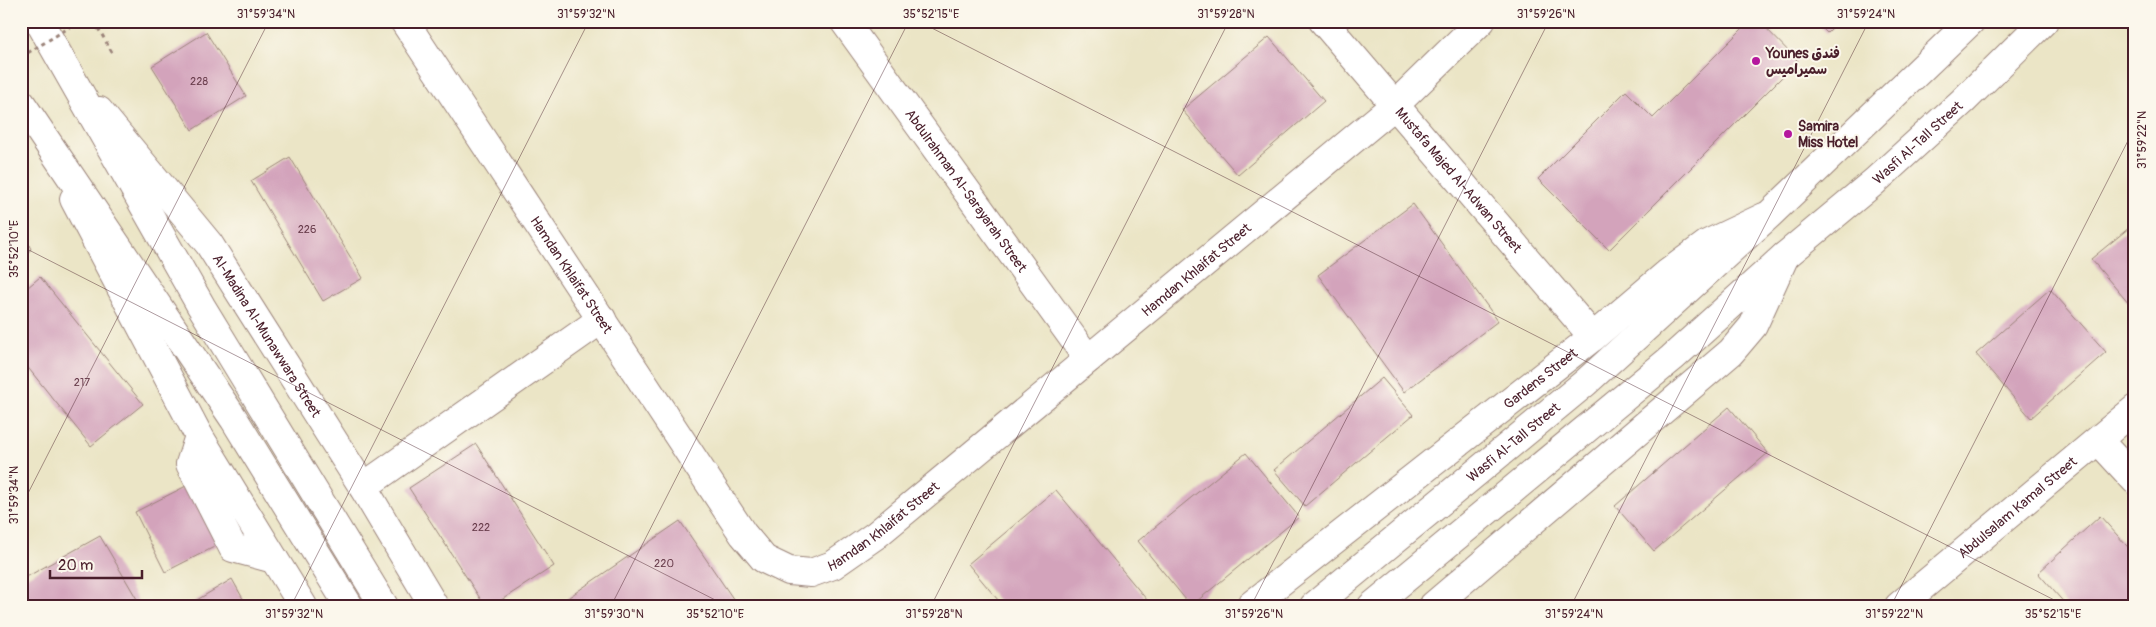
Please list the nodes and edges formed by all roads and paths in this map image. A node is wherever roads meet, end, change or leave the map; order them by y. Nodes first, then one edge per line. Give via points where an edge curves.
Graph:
1 (39, 21) edge
2 (80, 21) edge
3 (94, 21) edge
4 (404, 21) edge
5 (844, 21) edge
6 (1324, 21) edge
7 (1481, 21) edge
8 (1971, 21) edge
9 (2044, 21) edge
10 (113, 54) dead end
11 (21, 57) edge
12 (75, 83) junction
13 (1396, 104) junction
14 (28, 114) edge
15 (1770, 214) junction
16 (1785, 256) junction
17 (602, 319) junction
18 (1593, 337) junction
19 (1088, 360) junction
20 (2135, 409) edge
21 (2099, 441) junction
22 (2135, 480) edge
23 (363, 488) junction
24 (302, 606) edge
25 (349, 606) edge
26 (384, 606) edge
27 (434, 606) edge
28 (1250, 606) edge
29 (1314, 606) edge
30 (1372, 606) edge
31 (1433, 606) edge
32 (1899, 606) edge

1 - 12 street, Al-Madina Al-Munawwara Street
2 - 11 path, bridge
3 - 10 path
4 - 17 street, Hamdan Khlaifat Street
5 - 19 street, Abdulrahman Al-Sarayarah Street
6 - 13 street, Mustafa Majed Al-Adwan Street
7 - 13 street, Hamdan Khlaifat Street
8 - 15 street
9 - 16 street, Wasfi Al-Tall Street via 1874,182
12 - 23 street, Al-Madina Al-Munawwara Street via 210,244
12 - 26 street, Al-Madina Al-Munawwara Street via 201,306
13 - 18 street, Mustafa Majed Al-Adwan Street
13 - 19 street, Hamdan Khlaifat Street
14 - 24 street via 199,436
14 - 25 street via 234,419
15 - 18 street, Gardens Street via 1707,244
15 - 29 street, Wasfi Al-Tall Street via 1585,383
16 - 30 street via 1672,358
16 - 31 street via 1753,326 1731,352
17 - 19 street, Hamdan Khlaifat Street via 743,534 764,559 789,571 811,573 833,565 876,535
17 - 23 street
18 - 28 street, Gardens Street
20 - 21 street, Abdulsalam Kamal Street
21 - 22 street
21 - 32 street, Abdulsalam Kamal Street
23 - 27 street, Al-Madina Al-Munawwara Street

